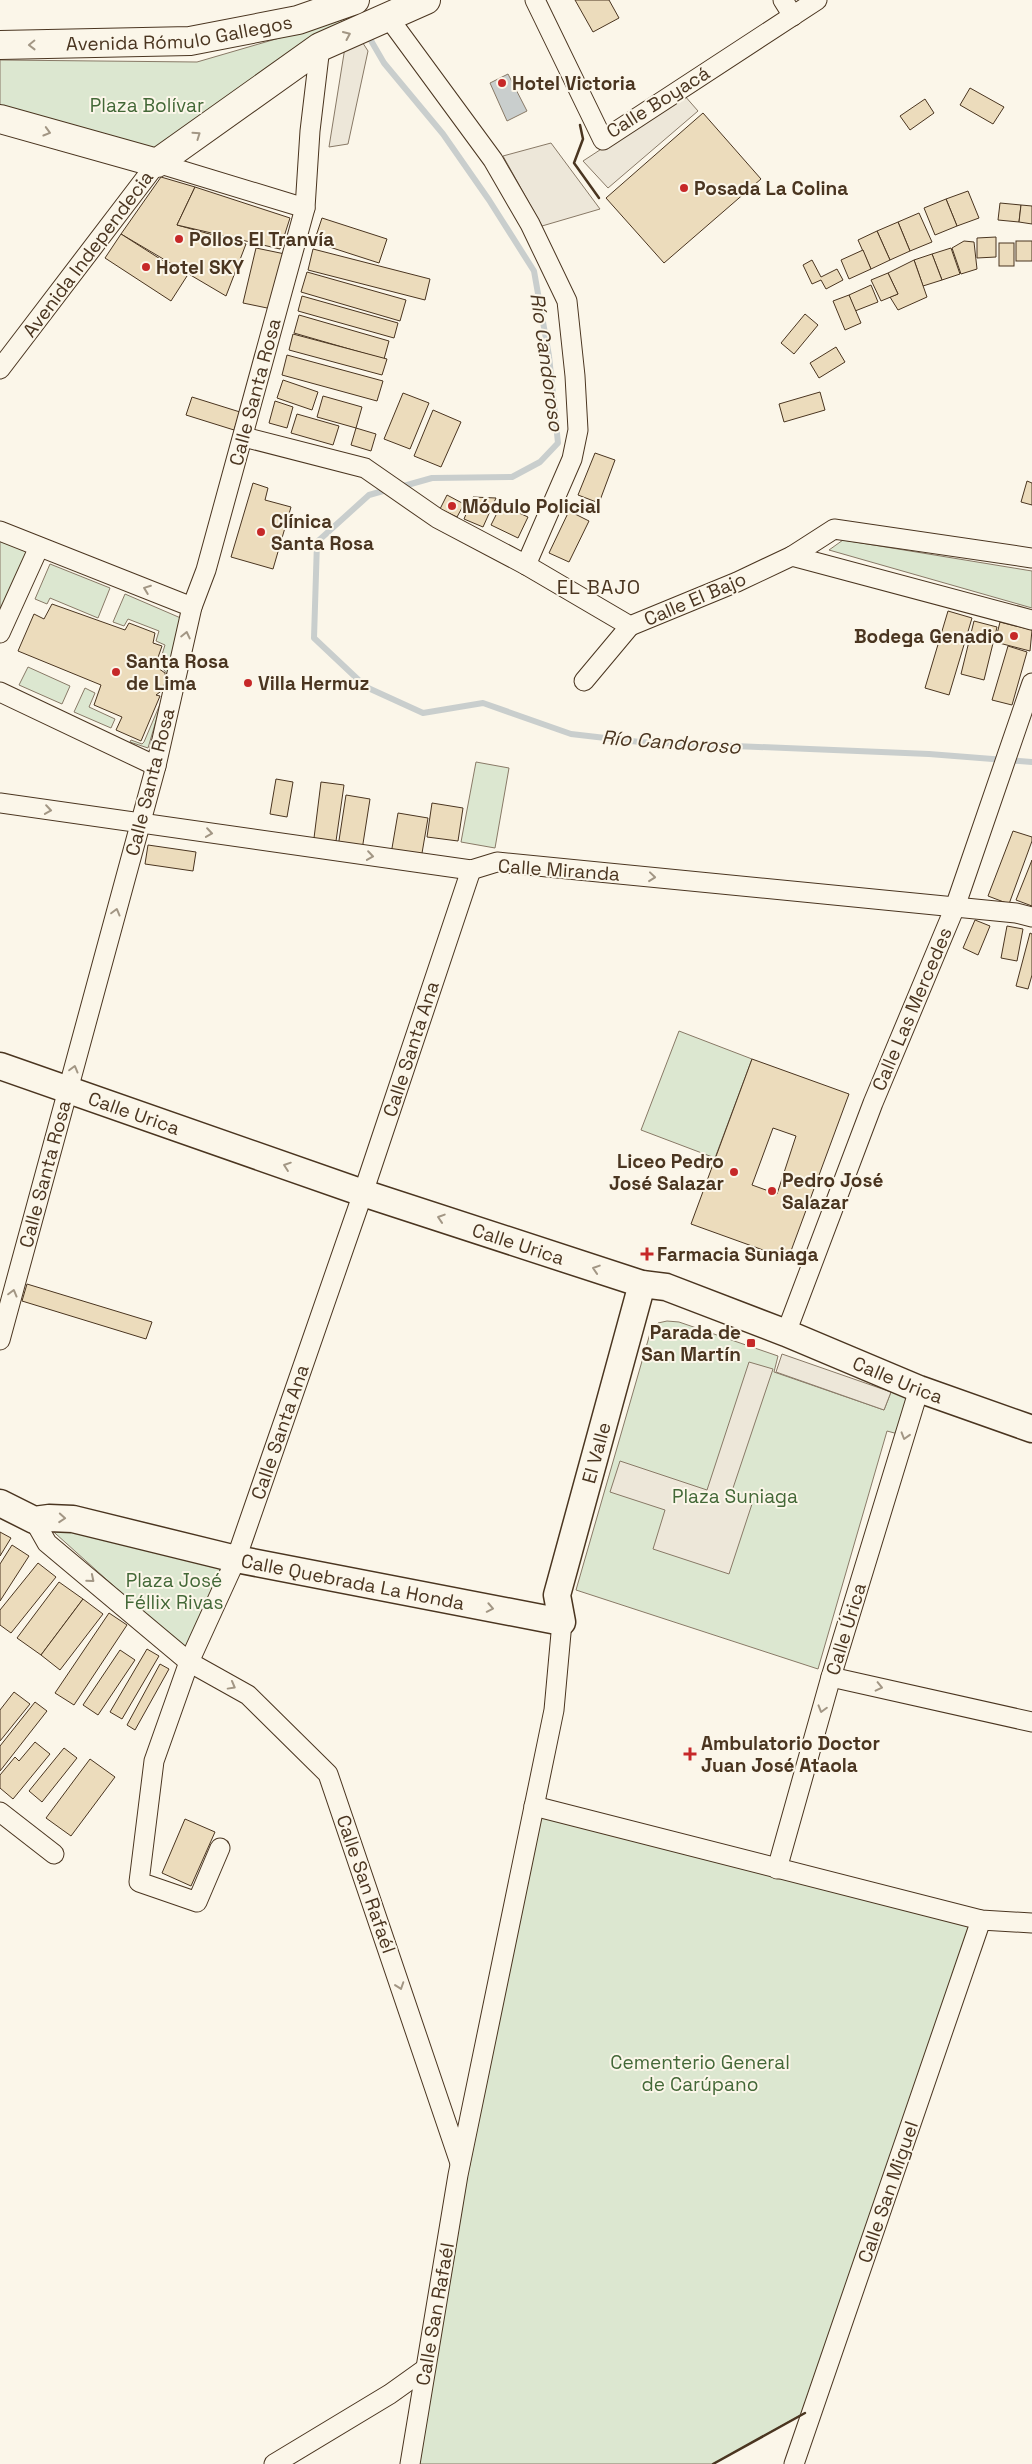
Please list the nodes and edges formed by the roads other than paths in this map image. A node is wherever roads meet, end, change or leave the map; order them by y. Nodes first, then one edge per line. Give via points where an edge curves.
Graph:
1 (355, 0) edge
2 (426, 0) edge
3 (535, 0) edge
4 (817, 0) edge
5 (788, 8) edge
6 (388, 17) junction
7 (0, 46) edge
8 (320, 47) junction
9 (0, 119) edge
10 (157, 163) junction
11 (305, 208) junction
12 (0, 369) edge
13 (244, 437) junction
14 (0, 531) edge
15 (39, 547) junction
16 (792, 556) junction
17 (1032, 558) edge
18 (526, 565) junction
19 (192, 607) junction
20 (1032, 620) edge
21 (630, 626) junction
22 (0, 633) edge
23 (584, 681) dead end
24 (1032, 683) edge
25 (0, 692) edge
26 (156, 766) junction
27 (0, 803) edge
28 (140, 823) junction
29 (471, 870) junction
30 (955, 907) junction
31 (1032, 917) edge
32 (0, 1066) edge
33 (68, 1090) junction
34 (363, 1193) junction
35 (642, 1284) junction
36 (786, 1332) junction
37 (0, 1340) edge
38 (919, 1389) junction
39 (1032, 1429) edge
40 (0, 1504) edge
41 (34, 1520) junction
42 (236, 1558) junction
43 (562, 1622) junction
44 (189, 1662) junction
45 (831, 1677) junction
46 (1032, 1722) edge
47 (534, 1806) junction
48 (0, 1812) edge
49 (220, 1848) dead end
50 (54, 1854) dead end
51 (777, 1869) junction
52 (981, 1920) junction
53 (1032, 1924) edge
54 (460, 2164) junction
55 (425, 2370) junction
56 (274, 2464) edge
57 (410, 2464) edge
58 (794, 2464) edge

1 -> 7 main road, Avenida Rómulo Gallegos via 298,20 190,42
2 - 6 main road
3 - 5 street, Calle Boyacá via 603,140
4 - 5 street, Calle Boyacá
8 -> 6 main road
6 - 18 street via 493,160 530,224 567,301 578,430 572,459
10 -> 8 main road
8 - 11 street, Calle Santa Rosa
9 -> 10 main road
10 - 11 street
10 - 12 street, Avenida Independecia
11 - 13 street, Calle Santa Rosa
13 - 18 street, Calle El Bajo via 365,468 437,518
13 - 19 street, Calle Santa Rosa via 206,570
14 - 15 street
19 -> 15 street
15 - 22 street
16 - 17 street, Calle El Bajo via 834,529
16 - 20 street
16 - 21 street, Calle El Bajo
18 - 21 street, Calle El Bajo
26 -> 19 street, Calle Santa Rosa
21 - 23 street
24 - 30 street, Calle Las Mercedes
25 - 26 street
26 - 28 street, Calle Santa Rosa
27 -> 28 street, Calle Miranda
28 -> 29 street, Calle Miranda
33 -> 28 street, Calle Santa Rosa
29 -> 30 street, Calle Miranda via 497,862
29 - 34 street, Calle Santa Ana
30 - 31 street, Calle Miranda
30 - 36 street, Calle Las Mercedes via 873,1104
32 - 33 main road, Calle Urica
34 -> 33 main road, Calle Urica
37 -> 33 street, Calle Santa Rosa
35 -> 34 main road, Calle Urica
34 - 42 street, Calle Santa Ana
35 - 36 main road, Calle Urica via 666,1288
35 - 43 main road, El Valle via 557,1595
36 - 38 main road, Calle Urica
38 - 39 main road, Calle Urica
38 -> 45 street, Calle Úrica
40 - 41 main road, Calle Quebrada La Honda
41 -> 42 main road, Calle Quebrada La Honda via 73,1519
41 -> 44 street, Calle San Rafaél via 47,1543
42 -> 43 main road, Calle Quebrada La Honda
42 - 44 street, Calle Santa Ana
43 - 47 street, Calle San Rafaél via 554,1710
44 - 49 street, Calle Santa Ana via 154,1760 139,1882 197,1902
44 -> 54 street, Calle San Rafaél via 248,1695 328,1774
45 -> 46 street
45 -> 51 street, Calle Úrica
47 - 51 street
47 - 54 street, Calle San Rafaél
48 - 50 street
51 - 52 street
52 - 53 street
52 - 58 street, Calle San Miguel
54 - 55 street, Calle San Rafaél
55 - 56 street
55 - 57 street, Calle San Rafaél

